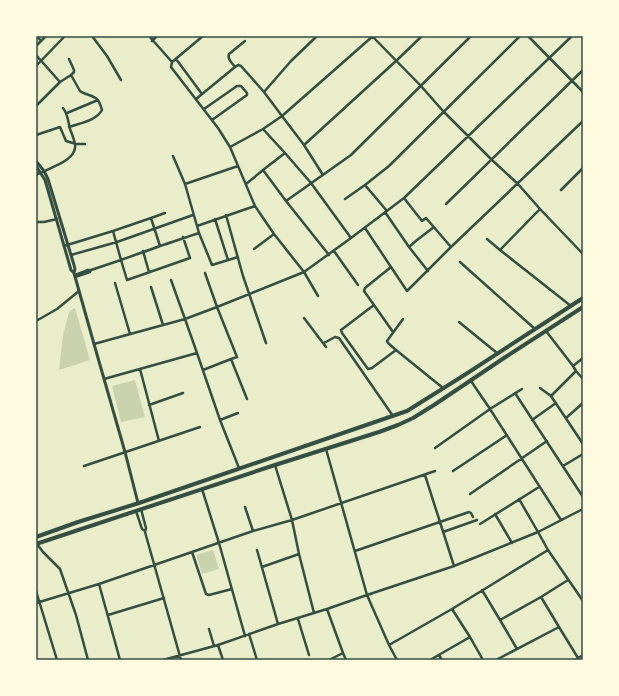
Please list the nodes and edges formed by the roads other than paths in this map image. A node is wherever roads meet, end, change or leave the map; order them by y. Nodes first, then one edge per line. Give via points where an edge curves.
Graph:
1 (37, 36) edge
2 (46, 36) edge
3 (65, 36) edge
4 (92, 36) edge
5 (149, 36) edge
6 (157, 36) edge
7 (203, 36) edge
8 (317, 36) edge
9 (373, 36) edge
10 (422, 36) edge
11 (471, 36) edge
12 (520, 36) edge
13 (528, 36) edge
14 (572, 36) edge
15 (41, 41) junction
16 (152, 41) junction
17 (245, 41) dead end
18 (36, 46) edge
19 (36, 55) edge
20 (549, 58) junction
21 (69, 59) dead end
22 (176, 59) junction
23 (41, 61) junction
24 (396, 61) junction
25 (172, 62) junction
26 (36, 66) edge
27 (235, 67) junction
28 (583, 70) edge
29 (71, 75) junction
30 (121, 80) dead end
31 (572, 81) junction
32 (60, 82) junction
33 (421, 86) junction
34 (264, 92) junction
35 (583, 92) edge
36 (202, 94) junction
37 (196, 99) junction
38 (98, 100) junction
39 (36, 106) edge
40 (63, 108) dead end
41 (204, 109) junction
42 (443, 111) junction
43 (67, 113) junction
44 (282, 116) junction
45 (212, 120) junction
46 (583, 121) edge
47 (69, 127) junction
48 (263, 129) junction
49 (36, 135) edge
50 (469, 137) junction
51 (76, 144) junction
52 (85, 144) dead end
53 (304, 145) junction
54 (230, 147) junction
55 (285, 153) junction
56 (172, 156) dead end
57 (492, 160) junction
58 (36, 161) edge
59 (36, 166) edge
60 (238, 166) junction
61 (583, 168) edge
62 (263, 170) junction
63 (42, 172) junction
64 (36, 175) edge
65 (323, 175) junction
66 (311, 183) junction
67 (185, 184) junction
68 (246, 184) junction
69 (518, 184) junction
70 (366, 185) junction
71 (561, 190) dead end
72 (404, 198) junction
73 (345, 199) dead end
74 (286, 201) junction
75 (446, 204) dead end
76 (255, 206) junction
77 (540, 209) junction
78 (386, 212) junction
79 (165, 213) dead end
80 (193, 215) junction
81 (226, 215) junction
82 (151, 218) junction
83 (59, 219) junction
84 (215, 219) junction
85 (36, 222) edge
86 (197, 226) junction
87 (434, 227) junction
88 (365, 228) junction
89 (155, 229) junction
90 (113, 230) junction
91 (199, 233) junction
92 (274, 234) junction
93 (183, 237) junction
94 (351, 238) junction
95 (486, 239) dead end
96 (116, 242) junction
97 (68, 244) junction
98 (64, 246) junction
99 (160, 246) junction
100 (409, 247) junction
101 (451, 247) junction
102 (254, 249) dead end
103 (500, 250) junction
104 (143, 251) junction
105 (334, 251) junction
106 (583, 254) edge
107 (71, 255) junction
108 (330, 255) junction
109 (238, 257) junction
110 (121, 260) junction
111 (228, 260) junction
112 (460, 262) dead end
113 (391, 267) junction
114 (428, 271) junction
115 (149, 272) junction
116 (304, 272) junction
117 (205, 273) dead end
118 (75, 275) junction
119 (171, 280) dead end
120 (115, 283) dead end
121 (358, 285) dead end
122 (151, 287) dead end
123 (79, 292) junction
124 (249, 294) junction
125 (318, 296) dead end
126 (583, 298) edge
127 (374, 305) junction
128 (571, 306) junction
129 (217, 307) junction
130 (583, 307) edge
131 (304, 318) dead end
132 (185, 319) junction
133 (403, 319) dead end
134 (36, 321) edge
135 (459, 322) dead end
136 (163, 325) junction
137 (535, 329) junction
138 (545, 331) junction
139 (393, 332) junction
140 (130, 334) junction
141 (266, 343) dead end
142 (324, 343) junction
143 (94, 344) junction
144 (326, 347) dead end
145 (396, 350) junction
146 (197, 353) junction
147 (497, 354) junction
148 (583, 358) edge
149 (231, 360) junction
150 (573, 366) junction
151 (140, 369) junction
152 (203, 370) junction
153 (576, 371) junction
154 (583, 378) edge
155 (104, 379) junction
156 (471, 381) junction
157 (444, 388) junction
158 (540, 388) dead end
159 (522, 389) dead end
160 (183, 393) dead end
161 (515, 393) junction
162 (551, 396) junction
163 (247, 398) dead end
164 (556, 403) junction
165 (583, 403) edge
166 (149, 404) junction
167 (490, 409) junction
168 (405, 412) junction
169 (238, 413) dead end
170 (393, 416) junction
171 (566, 418) junction
172 (220, 420) junction
173 (409, 420) junction
174 (532, 420) junction
175 (200, 427) dead end
176 (507, 435) junction
177 (158, 441) junction
178 (547, 441) junction
179 (583, 444) edge
180 (436, 448) dead end
181 (326, 449) junction
182 (125, 452) junction
183 (583, 454) edge
184 (522, 459) junction
185 (275, 465) junction
186 (84, 466) dead end
187 (563, 466) junction
188 (239, 468) junction
189 (435, 471) dead end
190 (453, 471) dead end
191 (425, 475) junction
192 (539, 487) junction
193 (202, 489) junction
194 (470, 494) dead end
195 (583, 496) edge
196 (519, 499) junction
197 (341, 502) junction
198 (138, 503) junction
199 (245, 507) dead end
200 (583, 509) edge
201 (138, 510) junction
202 (494, 514) junction
203 (473, 517) dead end
204 (292, 520) junction
205 (477, 520) dead end
206 (561, 520) junction
207 (440, 522) junction
208 (480, 524) dead end
209 (253, 531) junction
210 (443, 532) junction
211 (538, 532) junction
212 (36, 537) edge
213 (219, 543) junction
214 (512, 543) junction
215 (37, 544) edge
216 (257, 550) dead end
217 (548, 550) junction
218 (354, 551) junction
219 (192, 552) junction
220 (299, 554) junction
221 (155, 565) junction
222 (454, 566) junction
223 (262, 567) junction
224 (568, 580) junction
225 (99, 584) junction
226 (232, 589) junction
227 (482, 590) junction
228 (36, 591) edge
229 (69, 592) junction
230 (367, 595) junction
231 (541, 597) junction
232 (164, 598) junction
233 (583, 601) edge
234 (38, 602) edge
235 (327, 609) junction
236 (452, 609) junction
237 (314, 613) junction
238 (108, 615) junction
239 (298, 618) junction
240 (500, 620) junction
241 (278, 624) junction
242 (559, 627) junction
243 (209, 629) dead end
244 (249, 634) junction
245 (245, 636) junction
246 (470, 637) junction
247 (389, 645) junction
248 (216, 646) junction
249 (517, 649) junction
250 (343, 653) junction
251 (309, 655) dead end
252 (439, 655) junction
253 (583, 655) edge
254 (180, 656) junction
255 (576, 659) edge
256 (58, 660) edge
257 (88, 660) edge
258 (120, 660) edge
259 (163, 660) edge
260 (181, 660) edge
261 (223, 660) edge
262 (257, 660) edge
263 (329, 660) edge
264 (346, 660) edge
265 (397, 660) edge
266 (430, 660) edge
267 (442, 660) edge
268 (483, 660) edge
269 (496, 660) edge

1 - 15 street
2 - 15 street
3 - 23 street
4 - 30 street
5 - 16 street
6 - 16 street
7 - 22 street
8 - 34 street
9 - 24 street
9 - 44 street
10 - 24 street
11 - 33 street
12 - 42 street
13 - 20 street
14 - 20 street
15 - 18 street
16 - 25 street
17 - 27 street via 228,56
19 - 23 street
20 - 31 street
20 - 50 street
21 - 29 street via 74,70
22 - 25 street
22 - 36 street
23 - 26 street
23 - 32 street
24 - 33 street
24 - 53 street
25 - 37 street via 171,67
27 - 34 street via 241,66
27 - 36 street
28 - 31 street
29 - 32 street
29 - 38 street via 82,92
31 - 35 street
31 - 57 street
32 - 39 street
33 - 42 street
33 - 65 street via 350,155
34 - 44 street
36 - 37 street
37 - 41 street
38 - 43 street
38 - 47 street via 102,110 98,115
40 - 43 street
41 - 45 street
41 - 45 street via 237,86 241,86 247,93
42 - 50 street
42 - 70 street
43 - 47 street
44 - 48 street
44 - 53 street
45 - 54 street
46 - 69 street
47 - 51 street
48 - 54 street
48 - 55 street
49 - 51 street via 60,127 66,141
50 - 57 street
50 - 72 street
51 - 52 street
51 - 63 street via 71,157
53 - 65 street
54 - 60 street
55 - 62 street
55 - 66 street
56 - 67 street
57 - 69 street
57 - 75 street
58 - 63 street
59 - 63 street
60 - 67 street
60 - 68 street
61 - 71 street
62 - 68 street
62 - 74 street
63 - 64 street
63 - 83 street via 48,179
65 - 66 street
66 - 74 street
66 - 94 street
67 - 80 street
68 - 76 street
69 - 77 street
69 - 101 street
70 - 73 street
70 - 78 street
72 - 78 street
72 - 87 street via 422,221 426,218
74 - 108 street
76 - 81 street
76 - 92 street
77 - 103 street
77 - 106 street
78 - 88 street
78 - 100 street
79 - 82 street
80 - 86 street
80 - 89 street
81 - 84 street
81 - 109 street
82 - 89 street
82 - 90 street
83 - 85 street
83 - 97 street
83 - 98 street
84 - 86 street
84 - 111 street
86 - 91 street
87 - 100 street
87 - 101 street
88 - 94 street
88 - 113 street
89 - 96 street
89 - 99 street
90 - 96 street
90 - 97 street
91 - 93 street
91 - 111 street via 212,265
92 - 102 street
92 - 116 street
93 - 99 street
93 - 115 street via 190,258
94 - 105 street
95 - 103 street
96 - 107 street
96 - 110 street
97 - 98 street
97 - 107 street
98 - 118 street
99 - 104 street
100 - 114 street
101 - 114 street
103 - 128 street
104 - 110 street
104 - 115 street
105 - 108 street
105 - 121 street
107 - 118 street
108 - 116 street
109 - 111 street
109 - 124 street
110 - 115 street via 127,280
110 - 118 street
112 - 137 street
113 - 114 street via 407,291
113 - 127 street via 365,288 364,291
116 - 124 street
116 - 125 street
117 - 129 street
118 - 123 street
119 - 132 street
120 - 140 street
122 - 136 street
123 - 134 street
123 - 143 street
124 - 129 street
124 - 141 street
126 - 128 main road
127 - 139 street
127 - 145 street via 341,330 368,369
128 - 137 main road
129 - 132 street
129 - 149 street via 238,357
130 - 138 main road
131 - 142 street
132 - 136 street
132 - 146 street
133 - 139 street
135 - 147 street
136 - 140 street
137 - 147 main road
138 - 150 street
138 - 156 main road
139 - 145 street via 387,342
140 - 143 street
142 - 144 street
142 - 170 street via 335,337 339,338
143 - 155 street
145 - 157 street
146 - 151 street
146 - 152 street
147 - 157 main road
148 - 150 street
149 - 152 street
149 - 163 street
150 - 153 street
151 - 155 street
151 - 166 street
152 - 172 street
153 - 154 street
153 - 162 street
155 - 182 street
156 - 167 street
156 - 173 main road
157 - 168 main road
158 - 162 street
159 - 161 street
160 - 166 street
161 - 167 street
161 - 174 street
162 - 164 street
164 - 171 street
164 - 174 street
165 - 171 street
166 - 177 street
167 - 176 street
167 - 180 street
168 - 170 main road
168 - 173 main road
169 - 172 street
170 - 188 main road
171 - 179 street
172 - 188 street
173 - 181 main road
174 - 178 street
175 - 177 street
176 - 184 street
176 - 190 street
177 - 182 street
178 - 184 street
178 - 187 street
181 - 185 main road
181 - 197 street
182 - 186 street
182 - 198 street
183 - 187 street
184 - 192 street
184 - 194 street
185 - 193 main road
185 - 204 street
187 - 195 street
188 - 198 main road
189 - 191 street
191 - 197 street
191 - 207 street
192 - 196 street
192 - 206 street
193 - 201 main road
193 - 213 street
196 - 202 street
196 - 211 street
197 - 204 street
197 - 218 street
198 - 212 main road
199 - 209 street
200 - 206 street
201 - 215 main road
201 - 221 street via 146,528
202 - 208 street
202 - 214 street
203 - 207 street via 469,512
204 - 209 street
204 - 220 street
205 - 210 street
206 - 211 street
207 - 210 street
207 - 218 street
209 - 213 street
210 - 222 street
211 - 214 street
211 - 217 street
213 - 219 street
213 - 226 street
214 - 222 street
215 - 229 street via 60,570
216 - 223 street
217 - 224 street
217 - 227 street
218 - 230 street
219 - 221 street
219 - 226 street via 206,594
220 - 223 street
220 - 237 street
221 - 225 street
221 - 232 street
222 - 230 street
223 - 241 street
224 - 231 street
224 - 233 street
225 - 229 street
225 - 238 street
226 - 245 street
227 - 236 street
227 - 240 street
228 - 234 street
229 - 234 street
229 - 257 street
230 - 235 street
230 - 247 street
231 - 240 street
231 - 242 street
232 - 238 street
232 - 254 street
234 - 256 street
235 - 237 street
235 - 250 street
236 - 246 street
236 - 247 street
237 - 239 street
238 - 258 street
239 - 241 street
239 - 251 street
240 - 249 street
241 - 244 street
242 - 249 street
242 - 255 street
243 - 248 street
244 - 245 street
244 - 262 street
245 - 248 street
246 - 252 street
246 - 268 street
247 - 265 street
248 - 254 street
248 - 261 street
249 - 269 street
250 - 263 street
250 - 264 street
252 - 266 street
252 - 267 street
253 - 255 street
254 - 259 street
254 - 260 street

